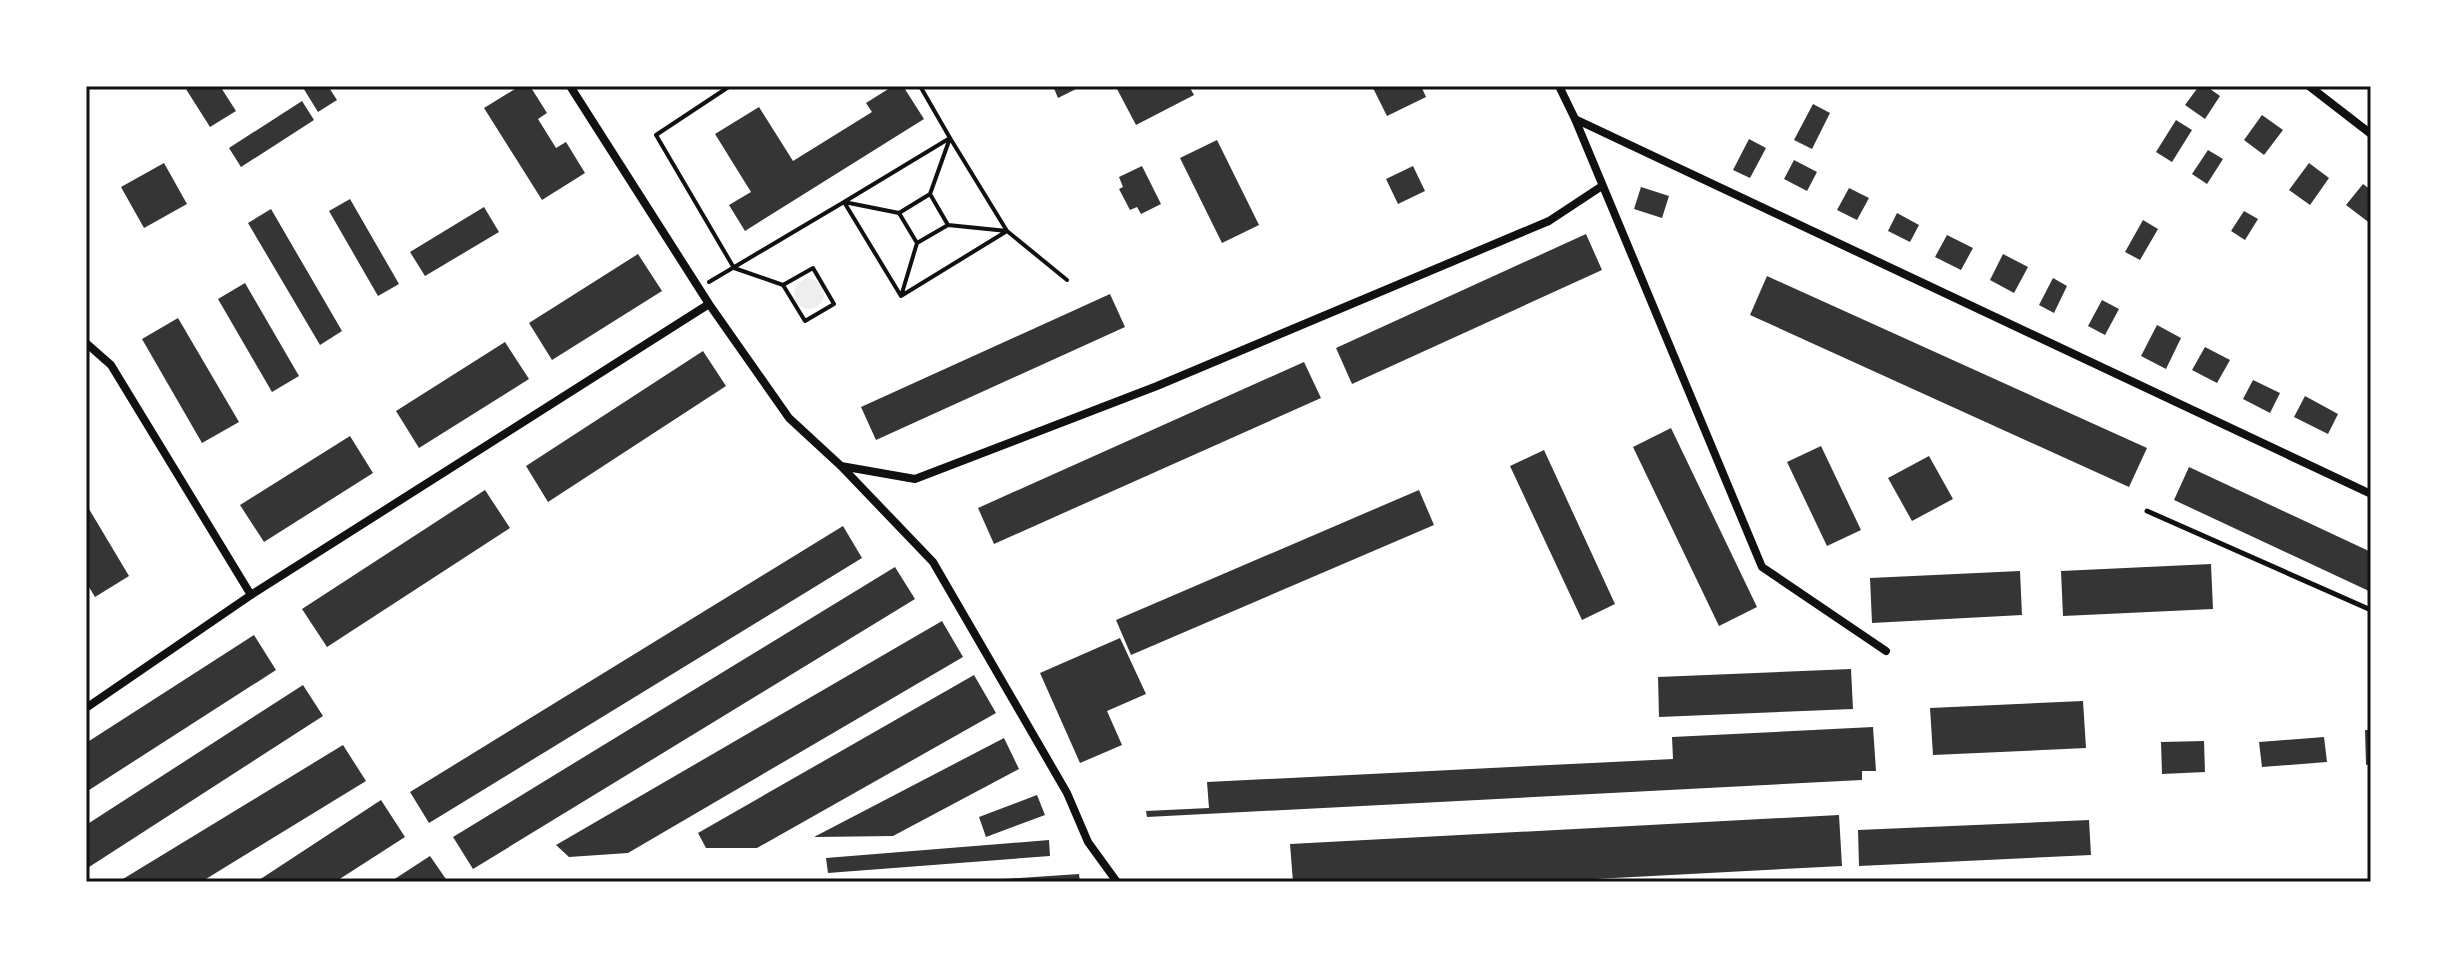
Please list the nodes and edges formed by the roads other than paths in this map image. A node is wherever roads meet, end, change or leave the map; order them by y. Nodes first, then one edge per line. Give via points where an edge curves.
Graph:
1 (570, 86) edge
2 (1559, 86) edge
3 (2309, 86) edge
4 (1575, 119) junction
5 (2371, 134) edge
6 (1602, 186) junction
7 (709, 304) junction
8 (86, 343) edge
9 (841, 466) junction
10 (2371, 494) edge
11 (2147, 511) dead end
12 (251, 595) junction
13 (2371, 610) edge
14 (1886, 651) dead end
15 (86, 708) edge
16 (1117, 882) edge

1 - 7 street
2 - 4 street
3 - 5 street
4 - 6 street
4 - 10 street
6 - 9 street via 1549,221 1157,386 915,479
6 - 14 street via 1762,567
7 - 9 street via 789,418
7 - 12 street
8 - 12 street via 111,365
9 - 16 street via 933,562 1067,793 1088,842
11 - 13 lane
12 - 15 street

